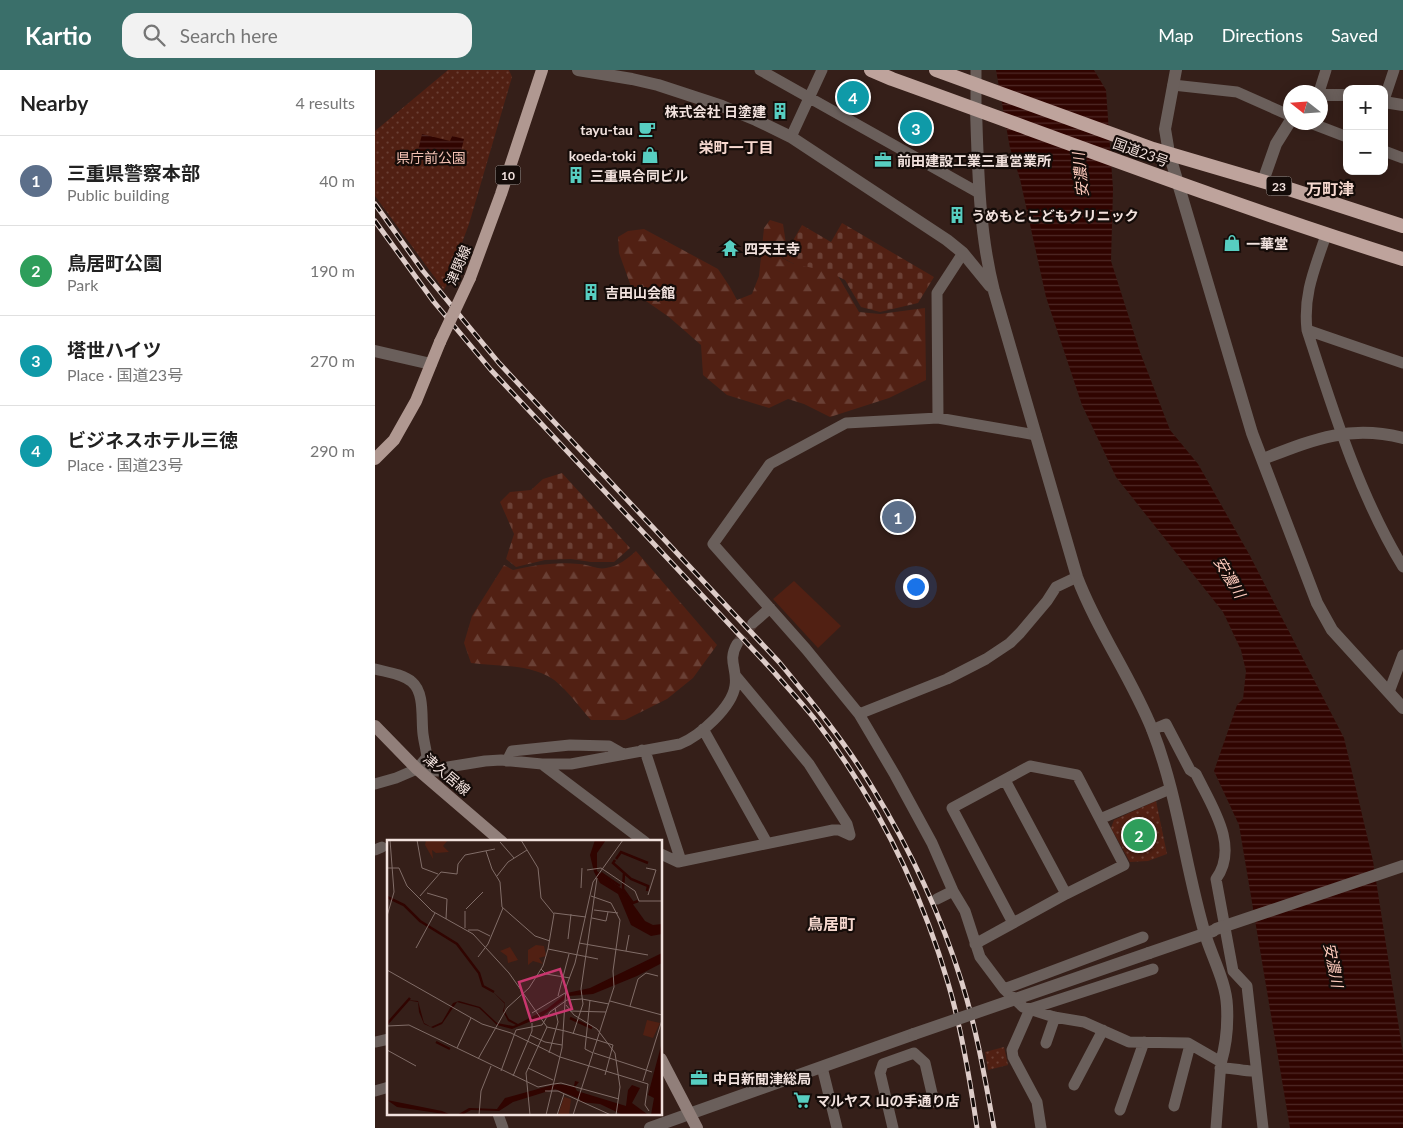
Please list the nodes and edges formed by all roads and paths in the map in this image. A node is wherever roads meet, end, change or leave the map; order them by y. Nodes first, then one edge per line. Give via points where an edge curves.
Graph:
1 (542, 70) edge
2 (578, 70) edge
3 (760, 70) edge
4 (822, 70) edge
5 (871, 70) edge
6 (936, 70) edge
7 (1176, 70) edge
8 (1326, 70) edge
9 (1394, 70) edge
10 (977, 80) edge
11 (1173, 85) junction
12 (1322, 85) edge
13 (1388, 89) edge
14 (1328, 95) edge
15 (1343, 96) edge
16 (809, 98) junction
17 (1388, 102) edge
18 (1403, 105) edge
19 (979, 111) junction
20 (1283, 112) edge
21 (1285, 130) edge
22 (1328, 130) edge
23 (1343, 135) edge
24 (791, 137) junction
25 (1388, 152) edge
26 (1169, 153) junction
27 (1403, 158) edge
28 (1171, 180) junction
29 (1263, 181) junction
30 (979, 193) junction
31 (1403, 226) edge
32 (1326, 235) junction
33 (963, 253) junction
34 (1403, 259) edge
35 (993, 291) junction
36 (1307, 330) junction
37 (375, 351) edge
38 (1403, 363) edge
39 (431, 364) junction
40 (938, 418) junction
41 (1341, 434) junction
42 (1036, 435) junction
43 (1403, 438) edge
44 (375, 459) edge
45 (1263, 459) junction
46 (1403, 567) edge
47 (1077, 577) junction
48 (770, 608) junction
49 (753, 623) tunnel mouth
50 (737, 644) tunnel mouth
51 (1403, 656) edge
52 (375, 669) edge
53 (735, 675) junction
54 (1389, 692) junction
55 (1403, 708) edge
56 (859, 714) junction
57 (375, 726) edge
58 (703, 729) junction
59 (1152, 730) junction
60 (642, 750) junction
61 (623, 754) junction
62 (507, 761) junction
63 (543, 764) junction
64 (417, 769) junction
65 (1005, 780) junction
66 (375, 784) edge
67 (1170, 789) junction
68 (1100, 820) junction
69 (500, 840) edge
70 (642, 840) edge
71 (767, 843) junction
72 (663, 856) edge
73 (681, 862) junction
74 (1403, 866) edge
75 (953, 891) junction
76 (1066, 894) junction
77 (937, 899) dead end
78 (1013, 923) junction
79 (1210, 931) junction
80 (1143, 937) dead end
81 (975, 944) junction
82 (1153, 969) dead end
83 (1004, 989) junction
84 (1030, 1010) junction
85 (1055, 1017) junction
86 (1103, 1030) junction
87 (1144, 1042) junction
88 (1046, 1043) dead end
89 (1190, 1044) junction
90 (663, 1063) edge
91 (1221, 1065) junction
92 (823, 1067) junction
93 (1256, 1071) junction
94 (1074, 1085) dead end
95 (934, 1102) dead end
96 (1174, 1106) dead end
97 (1120, 1110) dead end
98 (689, 1114) junction
99 (499, 1116) edge
100 (503, 1128) edge
101 (650, 1128) edge
102 (697, 1128) edge
103 (837, 1128) edge
104 (893, 1128) edge
105 (1041, 1128) edge
106 (1215, 1128) edge
107 (1263, 1128) edge

1 - 39 main road, 津関線 / 10, bridge via 470,278
2 - 24 street via 632,79 696,96
3 - 16 street
4 - 16 street
5 - 19 highway, 国道23号 / 23
6 - 10 highway, 国道23号 / 23
7 - 11 street
8 - 12 street
9 - 13 street
10 - 19 street
10 - 26 highway, 国道23号 / 23
11 - 20 street via 1237,92
11 - 26 street via 1165,129
14 - 15 street
16 - 24 street
16 - 30 street
17 - 18 street
19 - 28 highway, 国道23号 / 23
19 - 30 street
21 - 29 street via 1276,144
22 - 23 street
24 - 33 street
25 - 27 street
26 - 28 street
26 - 29 highway, 国道23号 / 23
28 - 32 highway, 国道23号 / 23
28 - 45 street
29 - 31 highway, 国道23号 / 23
30 - 35 street
32 - 34 highway, 国道23号 / 23
32 - 36 street via 1307,294
33 - 35 street
33 - 40 street via 937,293
35 - 42 street
36 - 38 street
36 - 41 street
37 - 39 street
39 - 44 main road, 津関線 / 10 via 416,401 394,440
40 - 42 street
40 - 48 street via 846,423 770,464 713,544
41 - 43 street via 1373,432
41 - 45 street via 1312,440
41 - 46 street via 1387,540
42 - 47 street
45 - 54 street via 1324,617
47 - 56 street via 1056,587 1020,632 986,659 947,679
47 - 59 street
48 - 49 street
48 - 56 street
50 - 53 street via 732,659
51 - 54 street
52 - 64 street via 412,681 418,691 427,757
53 - 58 street via 731,699
53 - 71 street via 809,764 847,824 850,835 833,830
54 - 55 street
56 - 75 street via 932,843
57 - 64 main road, 津久居線
58 - 60 street via 680,744
58 - 71 street
59 - 67 street
59 - 93 street via 1166,724 1190,770 1196,774 1220,826 1226,847 1216,878 1233,972 1247,986
60 - 61 street
60 - 73 street
61 - 62 street via 609,746 563,746 512,750
61 - 63 street via 571,764
62 - 63 street
62 - 64 street via 485,761 438,771
63 - 70 street
64 - 66 street
64 - 69 main road, 津久居線
65 - 68 street via 1030,766 1077,775
65 - 76 street
65 - 78 street via 952,808
67 - 68 street
67 - 79 street
68 - 76 street via 1124,865
71 - 73 street
72 - 73 street
74 - 79 street, bridge
75 - 77 street
75 - 81 street via 965,911
76 - 78 street
78 - 81 street
79 - 91 street via 1227,1005
79 - 92 street, bridge
80 - 83 street
81 - 83 street via 980,957
82 - 84 street
83 - 84 street
84 - 85 street
84 - 105 street via 1012,1050 1037,1102
85 - 86 street via 1084,1022
85 - 88 street
86 - 87 street via 1129,1042
86 - 94 street
87 - 89 street
87 - 97 street
89 - 91 street
89 - 96 street
90 - 98 main road
91 - 93 street via 1245,1072
91 - 106 street
92 - 98 street
92 - 103 street
93 - 107 street
95 - 104 street via 925,1063 914,1053 883,1064 880,1073
98 - 101 street
98 - 102 main road
99 - 100 street

